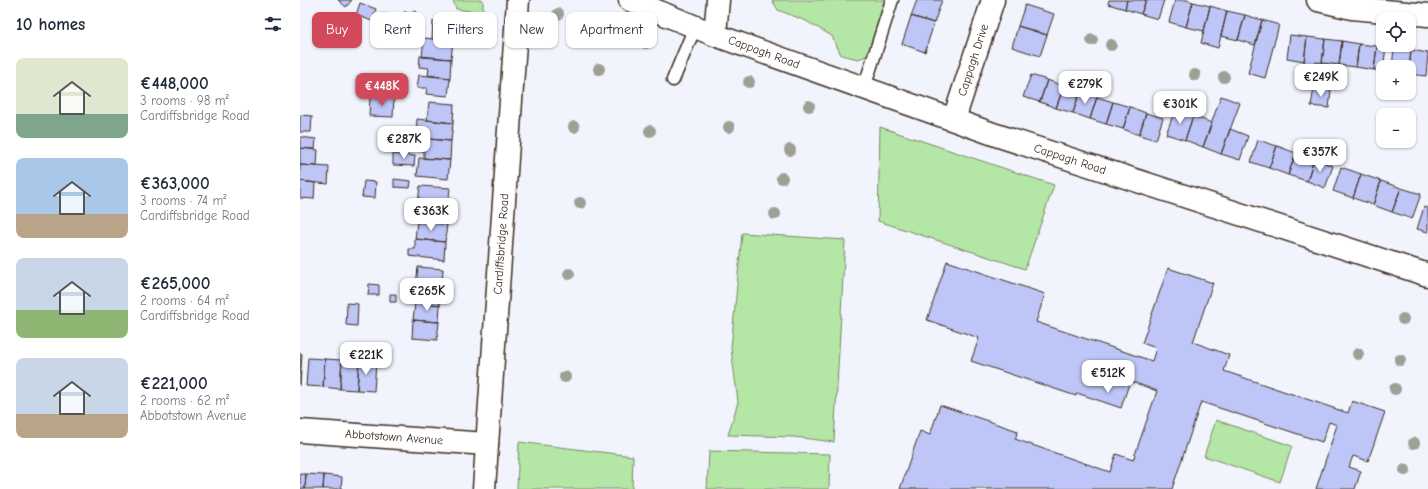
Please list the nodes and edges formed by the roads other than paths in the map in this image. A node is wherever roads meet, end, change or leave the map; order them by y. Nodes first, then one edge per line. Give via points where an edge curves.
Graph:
1 (518, 0) edge
2 (630, 0) edge
3 (718, 0) edge
4 (892, 0) edge
5 (993, 0) edge
6 (1318, 0) edge
7 (1428, 15) edge
8 (705, 31) junction
9 (673, 80) dead end
10 (864, 88) junction
11 (954, 119) junction
12 (1428, 275) edge
13 (300, 431) edge
14 (488, 444) junction
15 (484, 489) edge

1 - 14 street, Cardiffsbridge Road
2 - 8 street, Cappagh Road
3 - 8 street, Cappagh Road
4 - 10 lane
5 - 11 street, Cappagh Drive
6 - 7 street via 1352,8
8 - 9 lane
8 - 10 street, Cappagh Road
10 - 11 street, Cappagh Road
11 - 12 street, Cappagh Road via 996,135
13 - 14 street, Abbotstown Avenue
14 - 15 street, Cardiffsbridge Road

